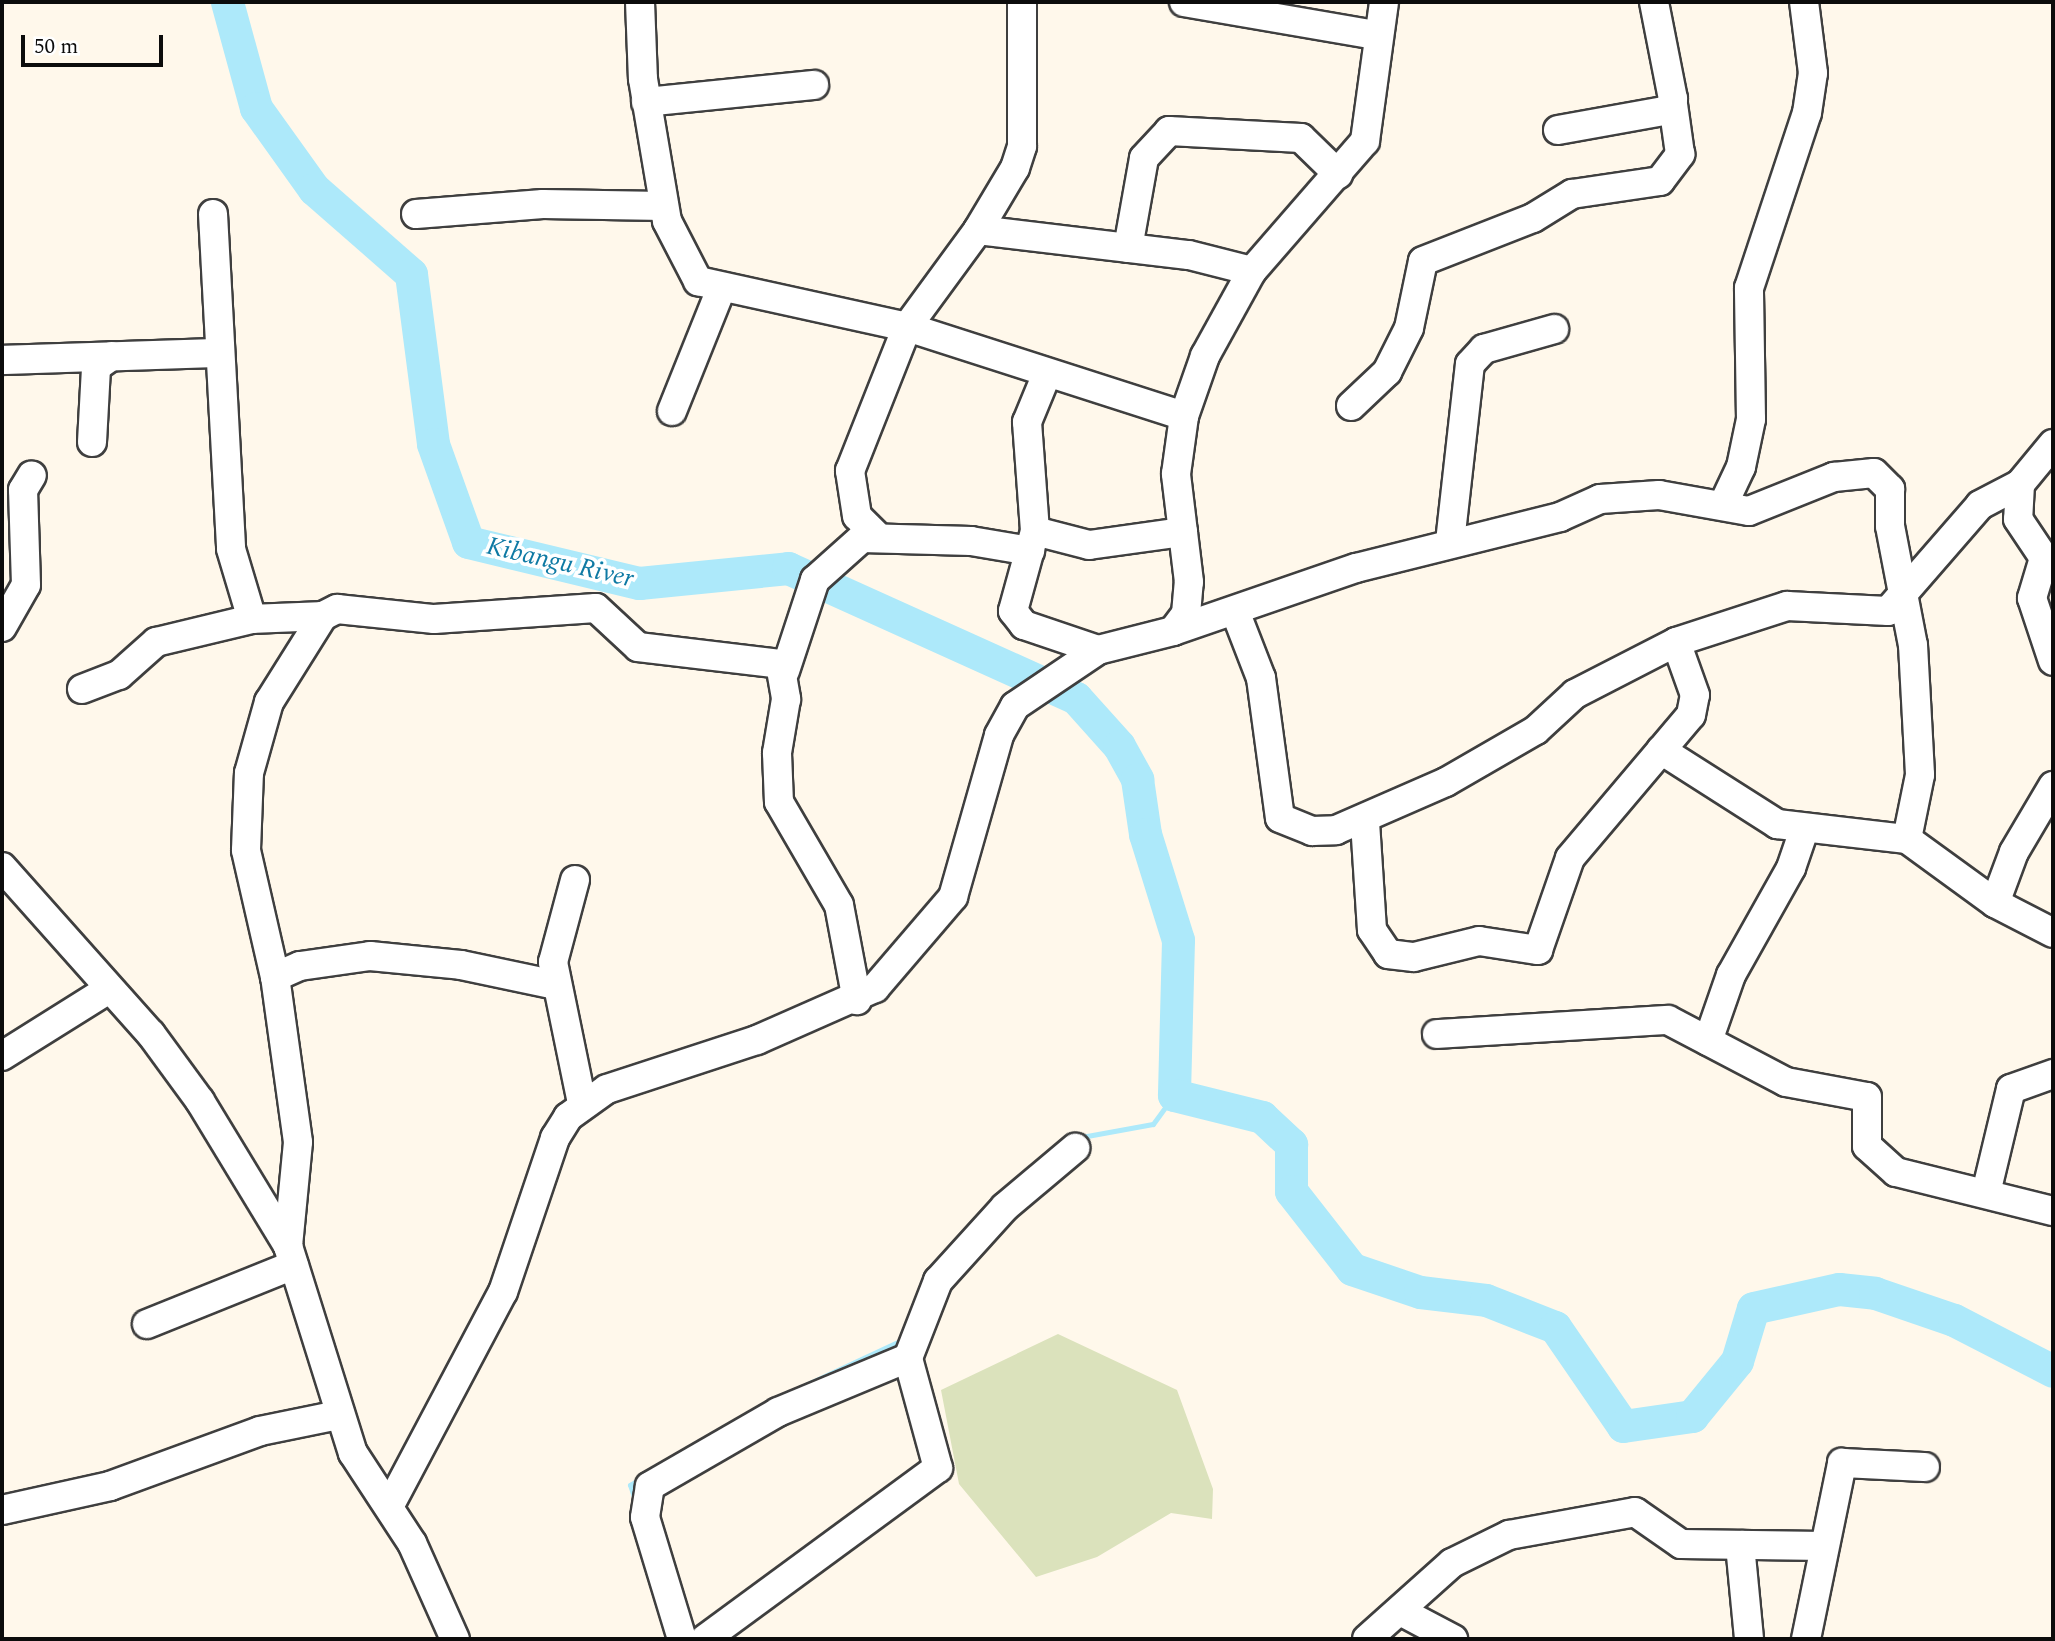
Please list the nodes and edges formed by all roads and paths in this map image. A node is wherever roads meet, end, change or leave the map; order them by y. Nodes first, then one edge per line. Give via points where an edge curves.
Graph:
1 (640, 2) edge
2 (1022, 2) edge
3 (1184, 2) edge
4 (1384, 2) edge
5 (1654, 2) edge
6 (1804, 2) edge
7 (1376, 35) junction
8 (814, 85) dead end
9 (646, 102) junction
10 (1673, 104) junction
11 (1558, 130) dead end
12 (1338, 174) junction
13 (664, 206) junction
14 (213, 214) dead end
15 (416, 214) dead end
16 (978, 230) junction
17 (1128, 248) junction
18 (1252, 271) junction
19 (721, 289) junction
20 (906, 327) junction
21 (1553, 329) dead end
22 (217, 353) junction
23 (112, 356) junction
24 (2, 360) edge
25 (1046, 376) junction
26 (1351, 406) dead end
27 (672, 411) dead end
28 (1184, 416) junction
29 (92, 442) dead end
30 (2053, 444) edge
31 (32, 475) dead end
32 (2020, 484) junction
33 (1723, 505) junction
34 (1183, 532) junction
35 (876, 534) junction
36 (1032, 541) junction
37 (1450, 542) junction
38 (1903, 592) junction
39 (1234, 611) junction
40 (323, 616) junction
41 (252, 620) junction
42 (2, 627) edge
43 (1173, 631) junction
44 (1676, 642) junction
45 (1098, 650) junction
46 (2053, 661) edge
47 (785, 671) junction
48 (82, 689) dead end
49 (1661, 750) junction
50 (2053, 786) edge
51 (1365, 822) junction
52 (1804, 830) junction
53 (1907, 839) junction
54 (2, 867) edge
55 (575, 880) dead end
56 (1996, 903) junction
57 (2053, 933) edge
58 (275, 977) junction
59 (556, 985) junction
60 (109, 989) junction
61 (857, 1000) junction
62 (1437, 1034) dead end
63 (1709, 1041) junction
64 (2, 1056) edge
65 (2052, 1076) edge
66 (582, 1103) junction
67 (1075, 1148) dead end
68 (1986, 1193) junction
69 (2053, 1211) edge
70 (291, 1255) junction
71 (147, 1324) dead end
72 (908, 1357) junction
73 (338, 1415) junction
74 (1925, 1467) dead end
75 (390, 1505) junction
76 (2, 1510) edge
77 (1740, 1545) junction
78 (1824, 1546) junction
79 (1402, 1612) junction
80 (455, 1639) edge
81 (682, 1639) edge
82 (705, 1639) edge
83 (1367, 1639) edge
84 (1452, 1639) edge
85 (1749, 1639) edge
86 (1806, 1639) edge

1 - 9 street
2 - 16 street via 1023,146
3 - 7 street
4 - 7 street
5 - 10 street
6 - 33 street via 1813,73 1807,113 1749,288 1751,419 1741,467
7 - 12 street via 1366,141
8 - 9 street
9 - 13 street
10 - 11 street via 1661,114
10 - 26 street via 1680,154 1660,181 1572,194 1533,218 1423,261 1409,328 1387,372
12 - 17 street via 1301,138 1169,131 1144,158
12 - 18 street
13 - 15 street via 543,204
13 - 19 street via 691,273
14 - 22 street
16 - 17 street
16 - 20 street
17 - 18 street
18 - 28 street via 1205,356
19 - 20 street
19 - 27 street
20 - 25 street
20 - 35 street via 850,471 857,516
21 - 37 street via 1484,349 1471,364
22 - 23 street
22 - 41 street via 231,549
23 - 24 street
23 - 29 street via 96,367
25 - 28 street
25 - 36 street via 1027,422
28 - 34 street via 1176,474
30 - 32 street
31 - 42 street via 23,490 26,585
32 - 38 street via 1980,505
32 - 46 street via 2018,519 2044,558 2032,598
33 - 37 street via 1659,495 1600,499 1560,517
33 - 38 street via 1749,511 1834,477 1884,476
34 - 36 street via 1089,545
34 - 43 street via 1189,597
35 - 36 street
35 - 47 street via 841,552 816,580
36 - 45 street via 1016,618
37 - 39 street
38 - 44 street via 1888,611 1787,606
38 - 53 street via 1913,645 1920,775
39 - 43 street
39 - 51 street via 1261,678 1280,818 1312,831
40 - 41 street
40 - 47 street via 351,606 435,619 596,608 638,647 769,660
40 - 58 street via 269,702 249,773 246,850
41 - 48 street via 179,632 156,642 119,675
43 - 45 street
44 - 49 street via 1695,705
44 - 51 street via 1575,694 1521,740
45 - 61 street via 1015,706 999,735 953,897 896,967
47 - 61 street via 779,802 839,905
49 - 51 street via 1570,858 1542,946 1533,952 1479,942 1413,957 1388,954 1372,930
49 - 52 street via 1777,824
50 - 56 street via 2014,852
52 - 53 street
52 - 63 street via 1791,868 1731,975
53 - 56 street
54 - 60 street
55 - 59 street via 554,950
56 - 57 street
58 - 59 street via 300,966 370,956 461,965
58 - 70 street via 298,1142
59 - 66 street
60 - 64 street
60 - 70 street via 200,1101
61 - 66 street
62 - 63 street via 1646,1017 1668,1020
63 - 68 street via 1786,1082 1867,1097 1863,1130 1873,1156 1930,1184
65 - 68 street via 2011,1089
66 - 75 street via 555,1138 503,1292
67 - 72 street via 1005,1207 938,1281
68 - 69 street
70 - 71 street
70 - 73 street via 327,1355
72 - 81 street via 779,1412 650,1486 645,1517
72 - 82 street via 937,1468
73 - 75 street via 353,1453
73 - 76 street via 260,1431 110,1486
74 - 78 street via 1842,1462
75 - 80 street via 444,1605
77 - 78 street
77 - 79 street via 1681,1544 1635,1512 1509,1535 1452,1563
77 - 85 street
78 - 86 street
79 - 83 street
79 - 84 street

